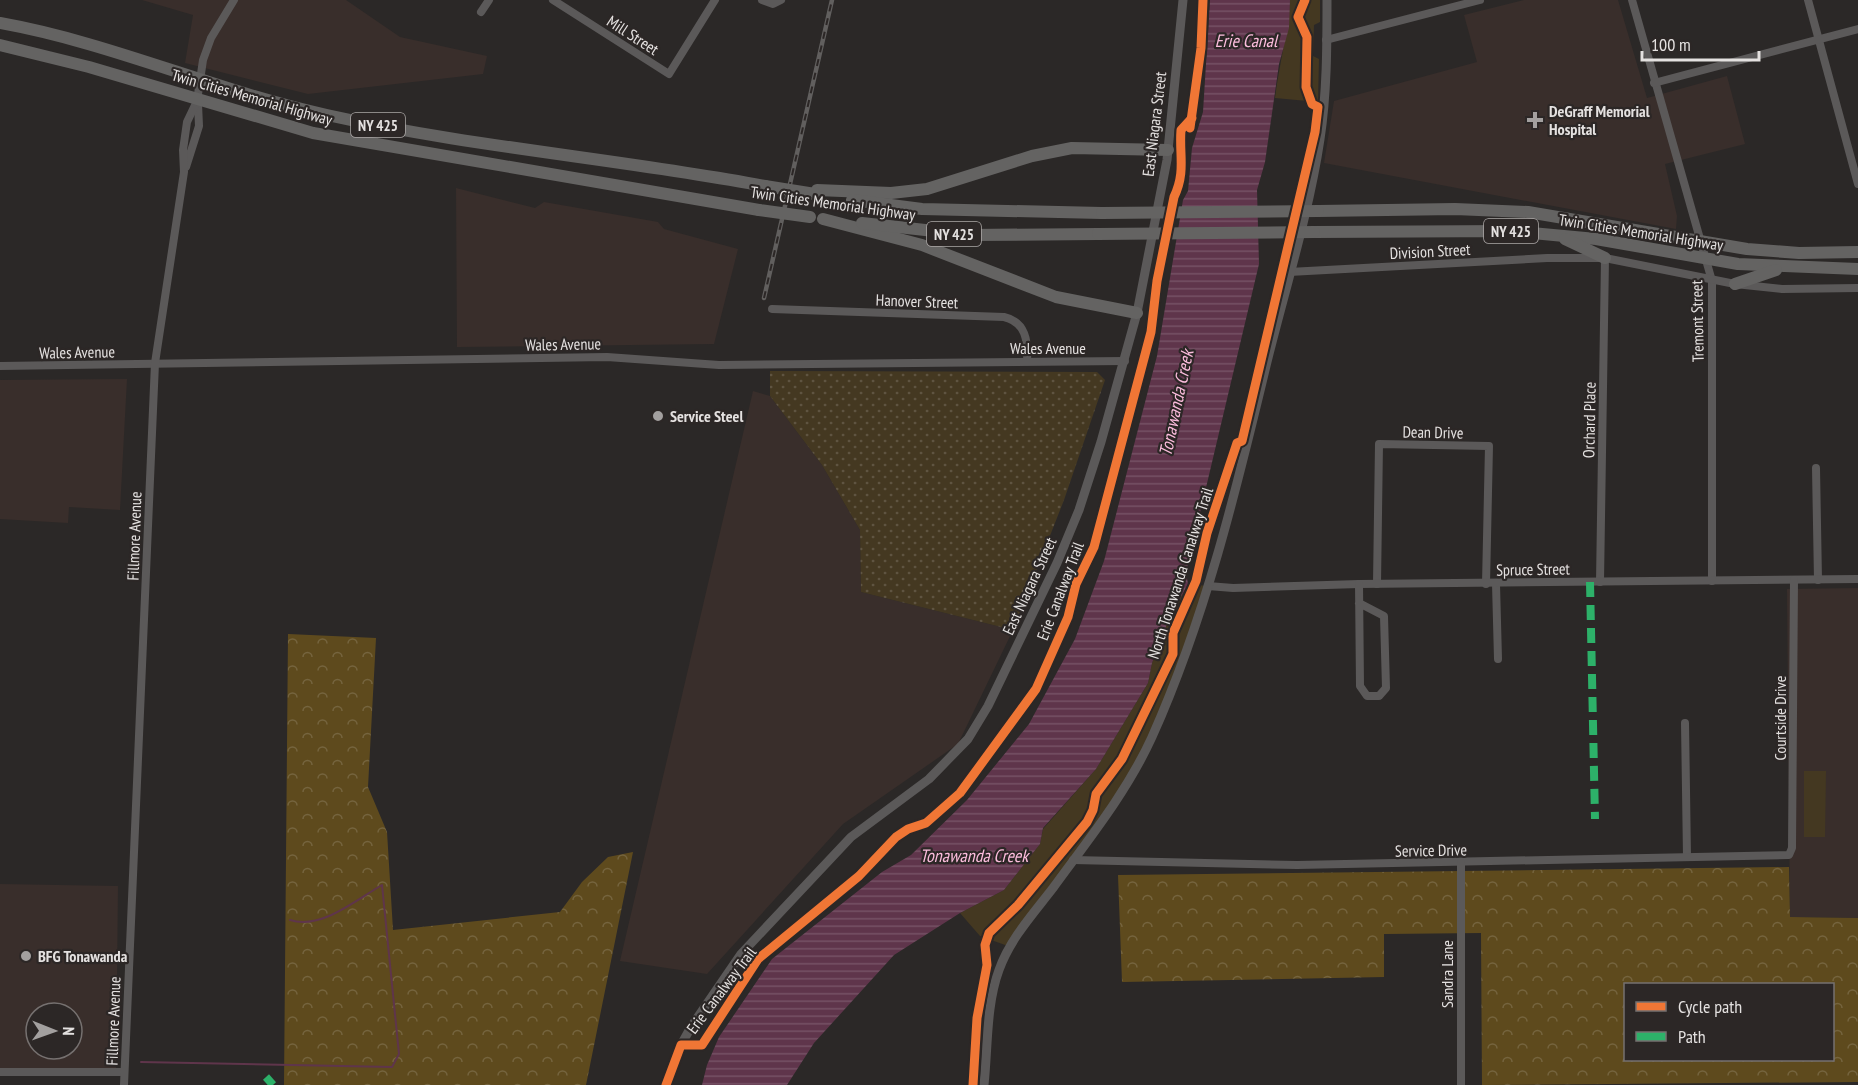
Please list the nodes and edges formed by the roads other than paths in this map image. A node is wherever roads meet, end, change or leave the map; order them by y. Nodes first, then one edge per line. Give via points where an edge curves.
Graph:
1 (234, 0) edge
2 (489, 0) edge
3 (553, 0) edge
4 (715, 0) edge
5 (781, 0) edge
6 (1183, 0) edge
7 (1327, 0) edge
8 (1480, 0) edge
9 (1632, 0) edge
10 (1808, 0) edge
11 (764, 2) edge
12 (482, 12) dead end
13 (0, 23) edge
14 (1858, 28) edge
15 (1326, 39) junction
16 (1818, 39) junction
17 (0, 45) edge
18 (201, 79) junction
19 (1654, 82) junction
20 (197, 101) junction
21 (1168, 150) junction
22 (184, 172) junction
23 (1858, 184) edge
24 (816, 192) junction
25 (823, 219) junction
26 (1553, 234) junction
27 (1700, 242) junction
28 (1858, 252) edge
29 (1605, 258) junction
30 (1706, 259) junction
31 (1782, 268) junction
32 (1858, 269) edge
33 (1289, 272) junction
34 (1712, 281) junction
35 (1735, 284) junction
36 (1858, 288) edge
37 (772, 309) dead end
38 (1137, 313) junction
39 (1028, 361) junction
40 (1125, 361) junction
41 (155, 363) junction
42 (0, 366) edge
43 (1816, 468) dead end
44 (1858, 579) edge
45 (1712, 580) junction
46 (1794, 580) junction
47 (1818, 580) junction
48 (1600, 582) junction
49 (1359, 584) junction
50 (1377, 584) junction
51 (1486, 584) junction
52 (1496, 584) junction
53 (1208, 586) junction
54 (1359, 603) junction
55 (1498, 659) dead end
56 (1685, 723) dead end
57 (1789, 855) joint
58 (1687, 857) junction
59 (1073, 860) junction
60 (1461, 863) junction
61 (0, 1071) edge
62 (124, 1072) junction
63 (124, 1085) edge
64 (666, 1085) edge
65 (984, 1085) edge
66 (1461, 1085) edge

1 - 18 street, Fillmore Avenue via 211,38
2 - 12 street
3 - 4 street, Mill Street via 669,74
5 - 11 street
6 - 21 street, East Niagara Street
7 - 15 street
8 - 15 street
9 - 19 street, Tremont Street
10 - 16 street
13 - 18 main road, Twin Cities Memorial Highway / NY 425 via 95,46
14 - 16 street
15 - 33 street via 1319,143
16 - 19 street
16 - 23 street
17 - 20 main road, Twin Cities Memorial Highway / NY 425 via 89,67
18 - 20 street, Fillmore Avenue
18 - 24 main road, Twin Cities Memorial Highway / NY 425, bridge via 287,106 395,128
19 - 27 street, Tremont Street
20 - 22 street via 199,126
20 - 22 street, Fillmore Avenue via 187,122
20 - 25 main road, Twin Cities Memorial Highway / NY 425, bridge via 313,133 396,150
21 - 24 main road via 1072,148 1032,156 927,189
21 - 38 street, East Niagara Street
22 - 41 street, Fillmore Avenue
24 - 27 main road, Twin Cities Memorial Highway / NY 425, bridge via 922,209 1102,213 1455,209 1528,212
25 - 26 main road, Twin Cities Memorial Highway / NY 425, bridge via 970,235 1511,231
25 - 38 main road via 941,252 1056,297
26 - 29 main road
26 - 30 main road, Twin Cities Memorial Highway / NY 425
27 - 28 main road, Twin Cities Memorial Highway / NY 425 via 1799,253
27 - 30 street, Tremont Street
29 - 33 street, Division Street
29 - 34 street, Division Street
29 - 48 street, Orchard Place
30 - 31 main road, Twin Cities Memorial Highway / NY 425
30 - 34 street, Tremont Street
31 - 32 main road, Twin Cities Memorial Highway / NY 425
31 - 35 main road
33 - 53 street
34 - 35 street, Division Street
34 - 45 street, Tremont Street
35 - 36 street, Division Street via 1782,289
37 - 39 street, Hanover Street via 1004,317 1019,323
38 - 40 street, East Niagara Street
39 - 40 street, Wales Avenue
39 - 41 street, Wales Avenue via 719,365 608,357
40 - 64 street, East Niagara Street via 1069,538 988,706 968,739 929,779 851,837 784,906 715,989 681,1045
41 - 42 street, Wales Avenue
41 - 62 street, Fillmore Avenue
43 - 47 street
44 - 47 street, Spruce Street
45 - 46 street, Spruce Street
45 - 48 street, Spruce Street
46 - 47 street, Spruce Street
46 - 57 street, Courtside Drive
48 - 52 street, Spruce Street
49 - 50 street, Spruce Street
49 - 53 street, Spruce Street
49 - 54 street
50 - 51 street, Spruce Street
50 - 51 street, Dean Drive via 1379,444 1489,446
51 - 52 street, Spruce Street
52 - 55 street
53 - 59 street via 1151,740 1125,786
54 - 54 street via 1360,686 1367,696 1379,696 1386,688 1384,616
56 - 58 street
57 - 58 street, Service Drive
58 - 60 street, Service Drive
59 - 60 street, Service Drive via 1297,865
59 - 65 street via 1008,946 992,1000
60 - 66 street, Sandra Lane
61 - 62 street
62 - 63 street, Fillmore Avenue

